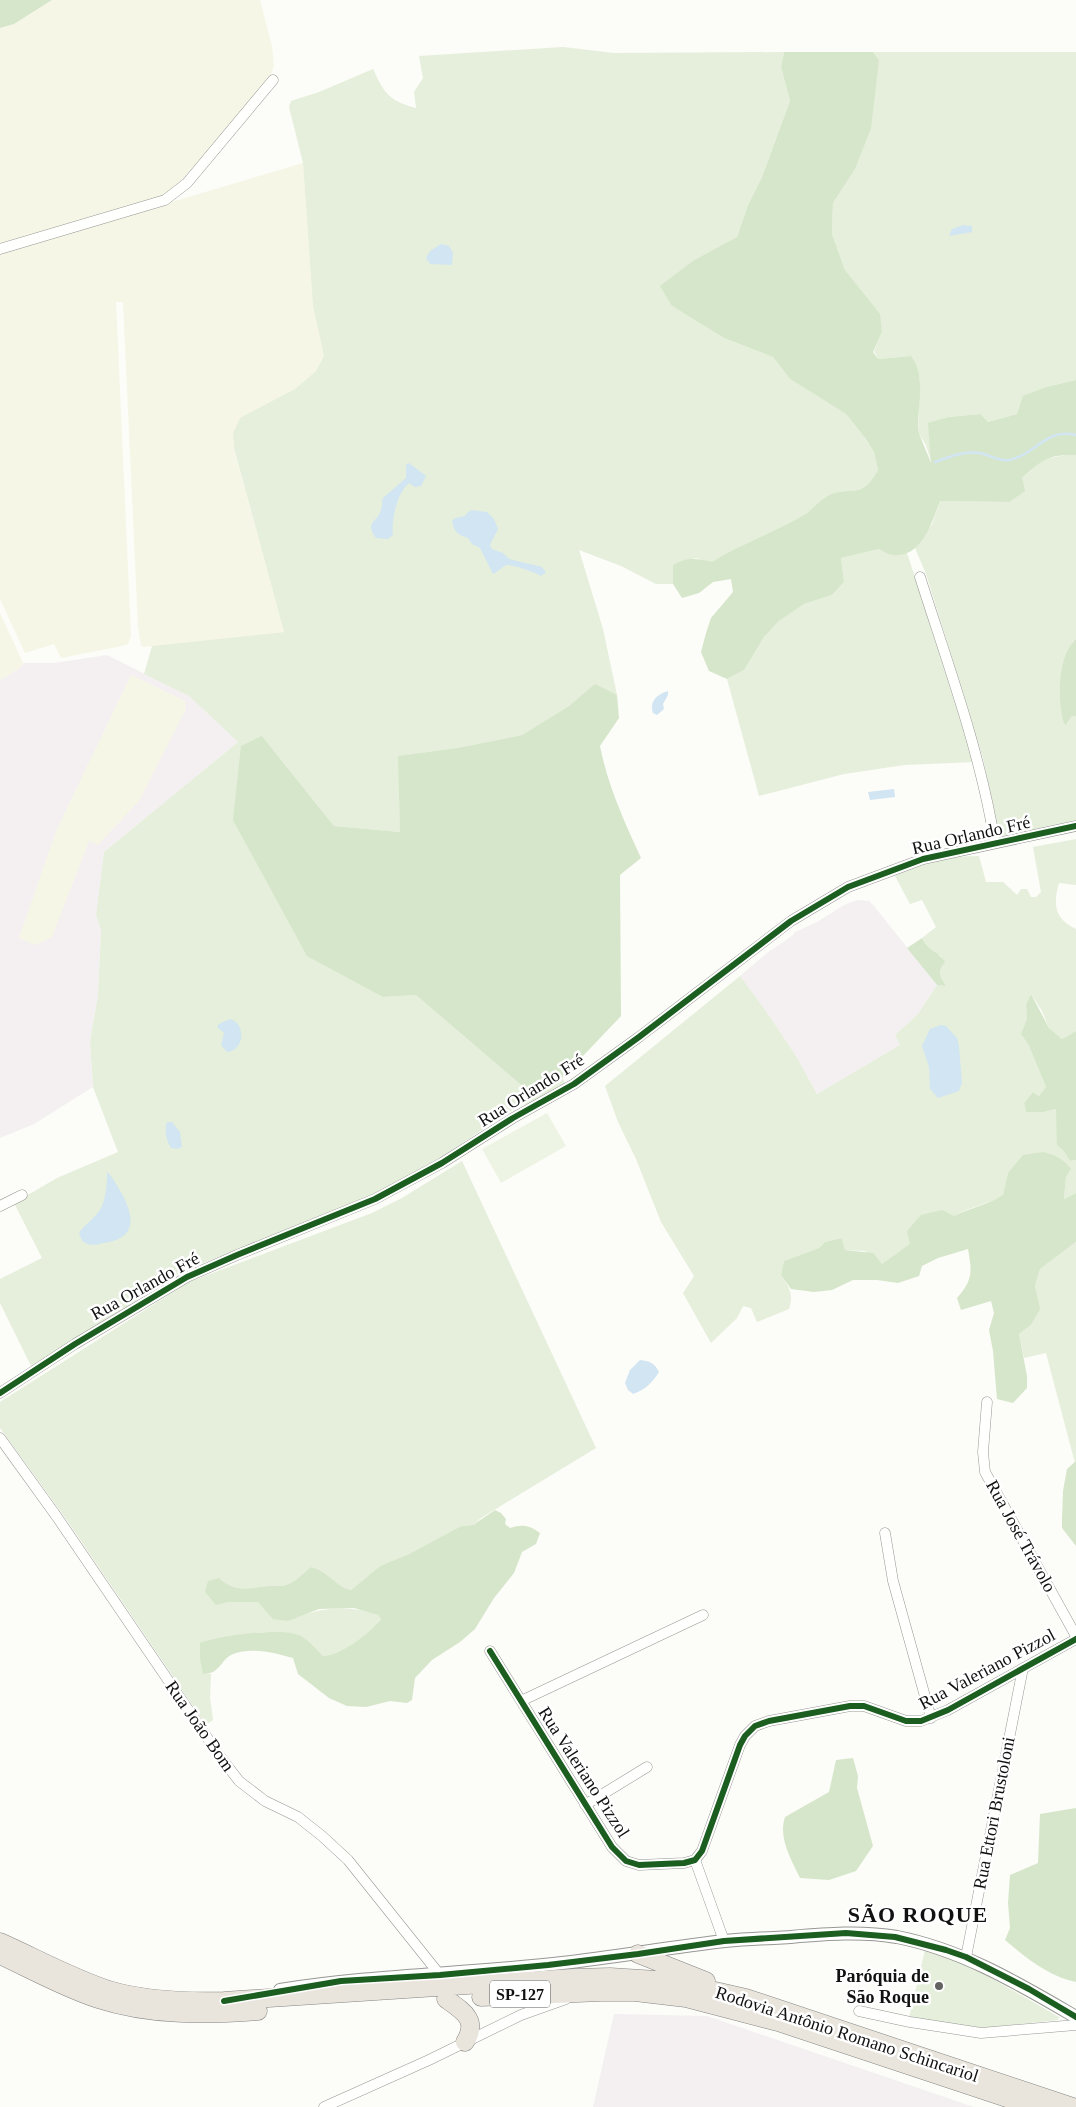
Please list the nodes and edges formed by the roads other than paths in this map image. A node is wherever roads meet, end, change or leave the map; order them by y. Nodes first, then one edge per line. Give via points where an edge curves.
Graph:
1 (273, 80) dead end
2 (0, 249) edge
3 (920, 577) dead end
4 (1076, 826) edge
5 (995, 843) junction
6 (22, 1195) dead end
7 (0, 1206) edge
8 (0, 1393) edge
9 (987, 1402) dead end
10 (0, 1438) edge
11 (885, 1533) dead end
12 (702, 1615) dead end
13 (1076, 1637) edge
14 (490, 1651) dead end
15 (1023, 1668) junction
16 (521, 1701) junction
17 (931, 1718) junction
18 (647, 1767) dead end
19 (585, 1805) junction
20 (695, 1860) junction
21 (724, 1941) junction
22 (0, 1942) edge
23 (638, 1954) junction
24 (0, 1955) edge
25 (966, 1957) junction
26 (440, 1975) junction
27 (586, 1992) junction
28 (746, 1998) junction
29 (446, 1999) junction
30 (224, 2001) junction
31 (859, 2011) dead end
32 (1076, 2017) edge
33 (1076, 2025) edge
34 (464, 2042) junction
35 (324, 2107) edge
36 (1034, 2107) edge
37 (1073, 2107) edge

1 - 2 street via 174,195
3 - 5 street via 978,762
4 - 5 street, Rua Orlando Fré
5 - 8 street, Rua Orlando Fré via 923,860 848,887 791,921 574,1084 442,1163 375,1199 187,1277
6 - 7 street
9 - 13 street, Rua José Trávolo via 983,1452 986,1472
10 - 26 street, Rua João Bom via 239,1781 265,1801 298,1817 348,1860
11 - 17 street via 893,1581
12 - 16 street
13 - 15 street, Rua Valeriano Pizzol
14 - 16 street, Rua Valeriano Pizzol
15 - 17 street, Rua Valeriano Pizzol
15 - 25 street, Rua Ettori Brustoloni
16 - 19 street, Rua Valeriano Pizzol
17 - 20 street, Rua Valeriano Pizzol via 906,1721 864,1706 850,1706 755,1726 740,1745 702,1851
18 - 19 street
19 - 20 street, Rua Valeriano Pizzol via 612,1847 626,1861 639,1865
20 - 21 street
21 - 23 street
21 - 25 street via 868,1934 924,1943
22 - 30 highway, Rodovia Antônio Romano Schincariol / SP-127 via 111,1990 174,2001
23 - 26 street
23 - 28 highway
24 - 29 highway, Rodovia Antônio Romano Schincariol / SP-127 via 98,1999 152,2011 224,2014
25 - 32 street
26 - 30 street via 341,1981
27 - 29 highway, Rodovia Antônio Romano Schincariol / SP-127
27 - 34 street via 521,2015
27 - 36 highway, Rodovia Antônio Romano Schincariol / SP-127 via 635,1992 711,2003
28 - 30 highway, Rodovia Antônio Romano Schincariol / SP-127 via 657,1980 591,1977
28 - 37 highway, Rodovia Antônio Romano Schincariol / SP-127
29 - 34 highway via 466,2014 470,2022 471,2028
31 - 33 street via 981,2033
34 - 35 street

